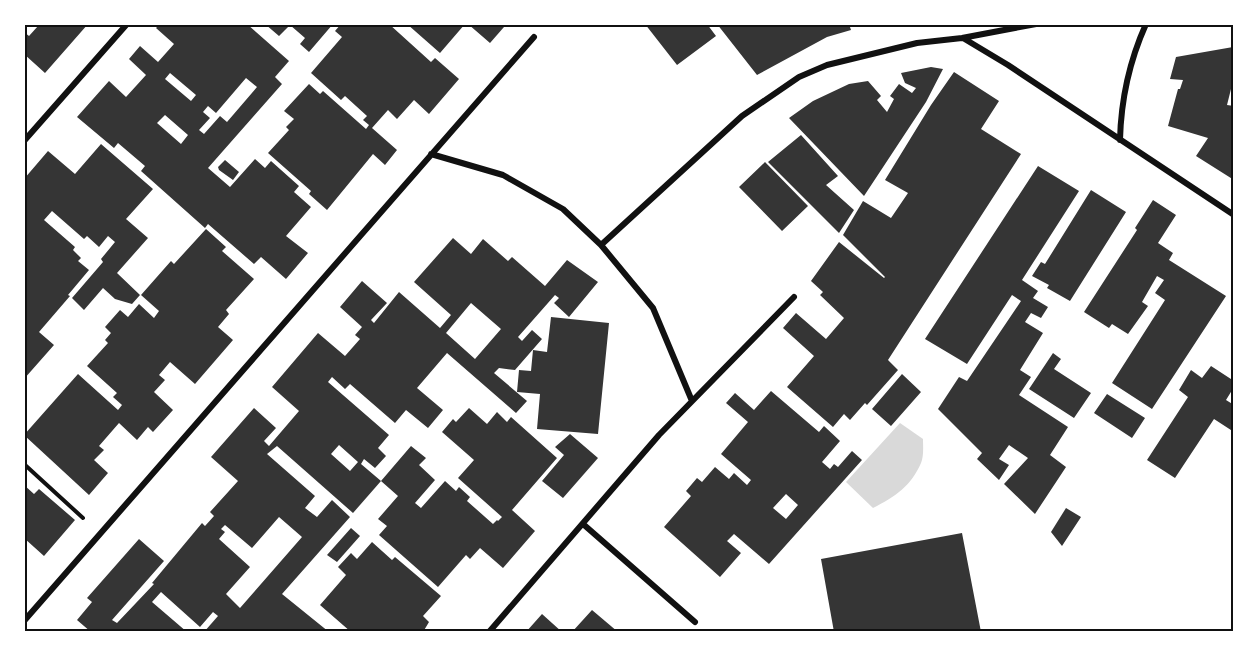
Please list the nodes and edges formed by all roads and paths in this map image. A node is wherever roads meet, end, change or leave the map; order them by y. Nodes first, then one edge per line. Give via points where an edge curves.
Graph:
1 (127, 24) edge
2 (1036, 24) edge
3 (1146, 24) edge
4 (534, 37) dead end
5 (962, 38) junction
6 (1120, 140) junction
7 (24, 141) edge
8 (431, 154) junction
9 (1234, 214) edge
10 (601, 245) junction
11 (794, 297) dead end
12 (692, 401) junction
13 (24, 464) edge
14 (583, 524) junction
15 (100, 533) junction
16 (24, 621) edge
17 (695, 622) dead end
18 (489, 632) edge

1 - 7 street
2 - 5 street
3 - 6 street via 1125,85
4 - 8 street
5 - 6 street
5 - 10 street via 917,43 827,65 799,77 742,116
6 - 9 street
8 - 10 street via 504,176 563,208
8 - 15 street
10 - 12 street via 653,308
11 - 12 street
12 - 14 street
13 - 15 path
14 - 17 street
14 - 18 street
15 - 16 street

